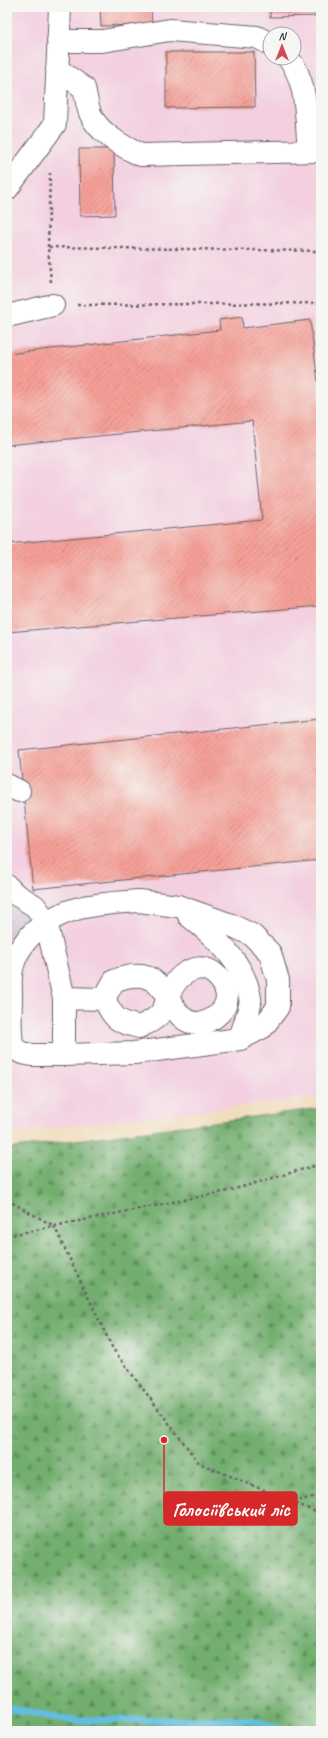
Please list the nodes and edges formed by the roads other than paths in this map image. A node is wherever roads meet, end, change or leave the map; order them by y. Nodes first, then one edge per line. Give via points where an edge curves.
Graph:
1 (60, 7) edge
2 (262, 40) edge
3 (58, 41) junction
4 (295, 66) edge
5 (57, 69) junction
6 (315, 151) edge
7 (7, 189) edge
8 (53, 305) road end
9 (7, 316) edge
10 (7, 886) edge
11 (178, 906) junction
12 (46, 921) junction
13 (64, 998) junction
14 (104, 999) junction
15 (240, 1039) junction
16 (64, 1056) junction

1 - 3 lane
2 - 3 lane via 257,37 170,30 102,41
3 - 5 lane
4 - 6 lane via 302,85
5 - 6 lane via 84,88 90,114 102,130 121,146 141,155
5 - 7 lane via 55,124
8 - 9 lane
10 - 12 lane via 35,906
11 - 12 lane via 139,901 99,904 72,909
11 - 15 lane via 212,934 239,967 250,999
11 - 15 lane via 230,924 252,935 270,953 278,980 278,1007 264,1027
12 - 13 lane
12 - 16 lane via 26,940 16,955 12,969 10,1036 13,1048 22,1053
13 - 14 lane
13 - 16 lane
14 - 14 lane via 119,1022 139,1027 156,1018 164,1010 168,997 159,984 142,976 128,976 114,981
15 - 16 lane via 134,1053

